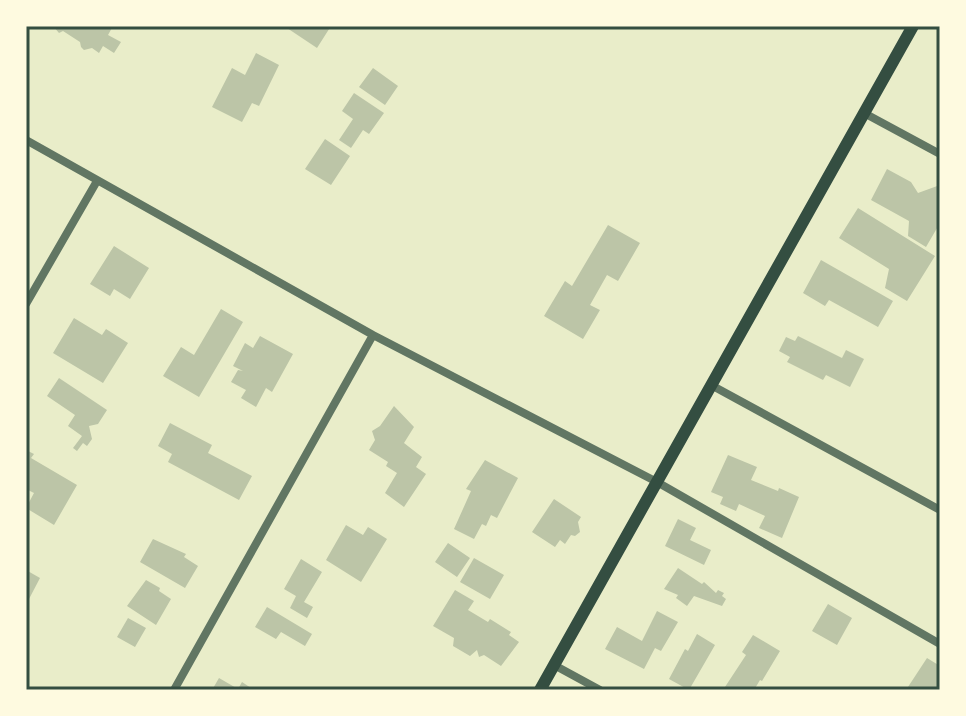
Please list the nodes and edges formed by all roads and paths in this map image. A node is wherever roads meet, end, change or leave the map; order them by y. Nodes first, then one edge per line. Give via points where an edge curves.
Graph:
1 (913, 26) edge
2 (864, 113) junction
3 (26, 140) edge
4 (940, 154) edge
5 (97, 181) junction
6 (26, 304) edge
7 (373, 335) junction
8 (711, 385) junction
9 (657, 482) junction
10 (940, 510) edge
11 (940, 644) edge
12 (554, 665) junction
13 (174, 690) edge
14 (540, 690) edge
15 (600, 690) edge

1 - 2 main road
2 - 4 street
2 - 8 main road
3 - 5 street
5 - 6 street
5 - 7 street
7 - 9 street
7 - 13 street
8 - 9 main road
8 - 10 street
9 - 11 street
9 - 12 main road
12 - 14 main road
12 - 15 street

